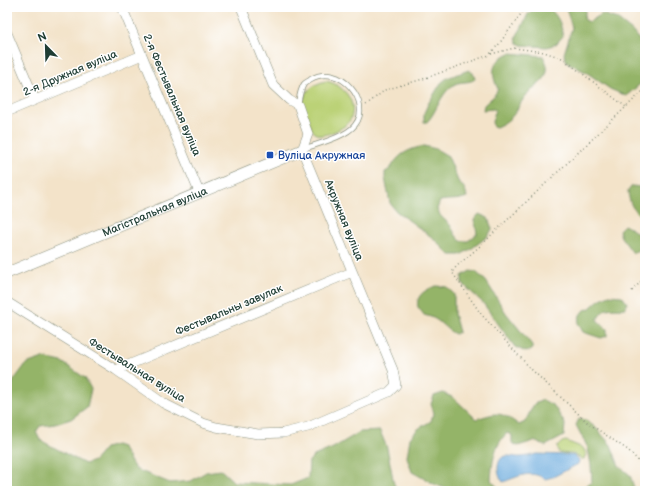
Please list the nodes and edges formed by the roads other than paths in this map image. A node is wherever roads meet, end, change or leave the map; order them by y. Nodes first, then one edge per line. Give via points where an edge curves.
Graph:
1 (122, 7) edge
2 (241, 7) edge
3 (7, 33) edge
4 (142, 55) junction
5 (35, 100) junction
6 (298, 104) junction
7 (7, 112) edge
8 (302, 150) junction
9 (199, 192) junction
10 (352, 272) junction
11 (7, 273) edge
12 (7, 302) edge
13 (116, 370) junction
14 (396, 385) joint

1 - 4 street, 2-я Фестывальная вуліца
2 - 6 street via 273,85 289,100
3 - 5 street
4 - 5 street, 2-я Дружная вуліца
4 - 9 street, 2-я Фестывальная вуліца
5 - 7 street, 2-я Дружная вуліца
6 - 8 street via 308,134
6 - 8 lane via 304,83 327,74 337,76 350,86 357,96 360,111 356,125 347,132
8 - 9 street, Магістральная вуліца
8 - 10 street, Акружная вуліца
9 - 11 street, Магістральная вуліца
10 - 13 street, Фестывальны завулак
10 - 14 street, Акружная вуліца via 393,370
12 - 13 street, Фестывальная вуліца
13 - 14 street, Фестывальная вуліца via 162,403 203,423 258,434 283,433 308,427 389,392

